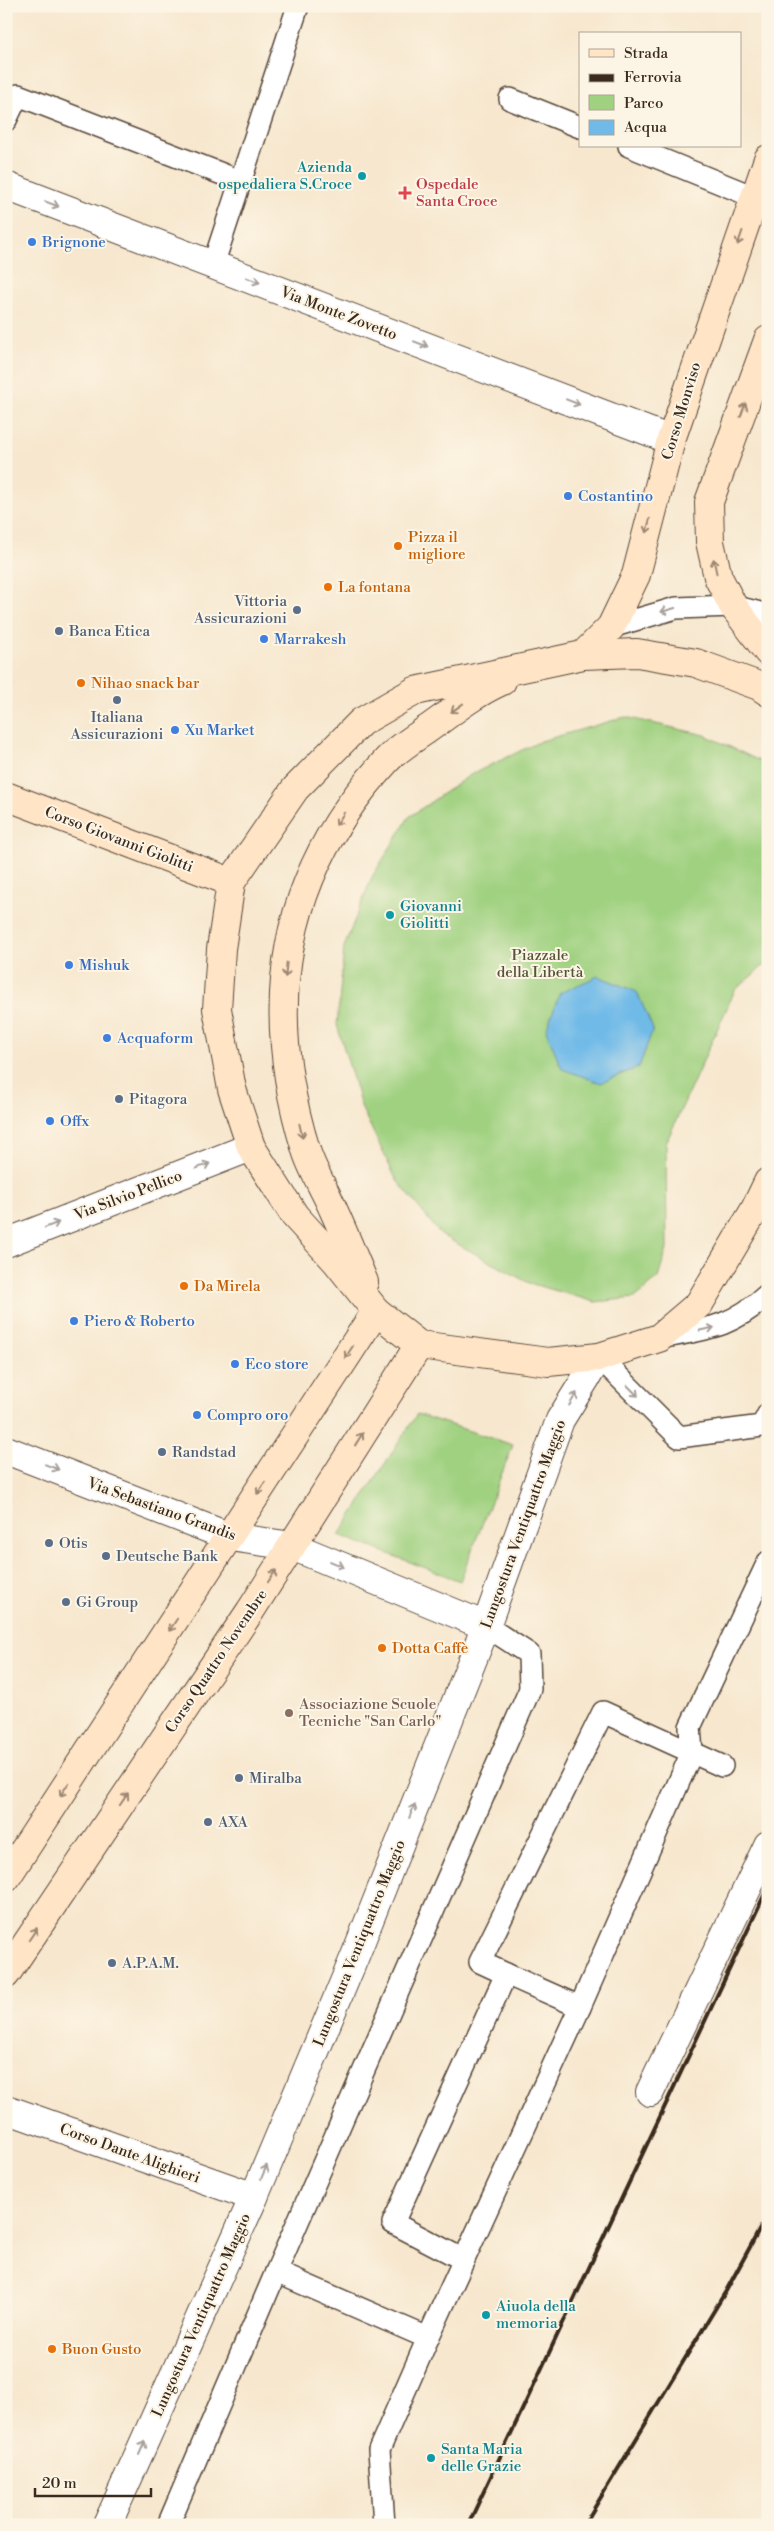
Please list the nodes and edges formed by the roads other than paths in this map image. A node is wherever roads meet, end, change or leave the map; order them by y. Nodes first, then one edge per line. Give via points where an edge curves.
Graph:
1 (298, 6) edge
2 (510, 99) dead end
3 (6, 120) edge
4 (579, 127) edge
5 (634, 148) edge
6 (768, 159) edge
7 (240, 181) junction
8 (6, 186) edge
9 (754, 197) junction
10 (213, 265) junction
11 (768, 340) edge
12 (671, 440) junction
13 (733, 606) junction
14 (768, 615) edge
15 (611, 627) junction
16 (768, 652) edge
17 (583, 655) junction
18 (546, 662) junction
19 (768, 692) edge
20 (6, 796) edge
21 (231, 882) junction
22 (251, 1147) junction
23 (768, 1182) edge
24 (6, 1243) edge
25 (768, 1294) edge
26 (376, 1311) junction
27 (660, 1338) junction
28 (419, 1345) junction
29 (599, 1357) junction
30 (768, 1414) edge
31 (6, 1450) edge
32 (230, 1537) junction
33 (292, 1546) junction
34 (768, 1562) edge
35 (486, 1626) junction
36 (692, 1752) junction
37 (722, 1766) dead end
38 (768, 1845) edge
39 (6, 1878) edge
40 (6, 1974) edge
41 (506, 1974) junction
42 (580, 2007) junction
43 (650, 2092) dead end
44 (6, 2109) edge
45 (254, 2197) junction
46 (464, 2260) junction
47 (276, 2272) junction
48 (428, 2338) junction
49 (107, 2525) edge
50 (168, 2525) edge
51 (384, 2525) edge

1 - 7 lane
2 - 4 lane
3 - 7 lane via 18,95
5 - 9 lane
6 - 9 main road, Corso Monviso
7 - 10 lane
8 -> 10 street, Via Monte Zovetto
9 -> 12 main road, Corso Monviso
10 -> 12 street, Via Monte Zovetto
13 -> 11 main road via 718,577 710,542 709,502
12 -> 15 main road, Corso Monviso via 636,575
13 - 14 lane
13 -> 15 lane via 676,608
13 - 16 main road
15 - 17 main road, Corso Monviso
17 - 18 main road
17 - 19 main road via 637,653 696,663
18 - 21 main road via 415,691 361,722 296,789
18 -> 26 main road via 478,692 388,758 340,817 310,874 288,944 283,1010 288,1074 306,1152 334,1209
20 - 21 main road, Corso Giovanni Giolitti
21 - 22 main road via 221,949 217,1009 232,1089
24 -> 22 street, Via Silvio Pellico
22 - 26 main road via 295,1216
23 - 27 main road via 754,1212 699,1304
27 -> 25 lane via 715,1328 748,1312
26 - 28 main road
26 -> 32 main road
27 - 29 main road
28 - 29 main road via 548,1362
33 -> 28 main road, Corso Quattro Novembre
29 -> 30 lane via 679,1437 762,1426
35 -> 29 street, Lungostura Ventiquattro Maggio via 560,1420
31 -> 32 street, Via Sebastiano Grandis
32 - 33 street, Via Sebastiano Grandis
32 -> 39 main road
33 -> 35 street, Via Sebastiano Grandis
40 -> 33 main road, Corso Quattro Novembre
34 - 36 lane via 690,1727
45 -> 35 street, Lungostura Ventiquattro Maggio via 355,1956
35 - 47 lane via 528,1654 530,1690
36 - 37 lane
36 - 41 lane via 603,1712 480,1962
36 - 42 lane
38 - 43 street
41 - 42 lane
41 - 46 lane via 393,2223
42 - 46 lane
44 - 45 street, Corso Dante Alighieri
49 -> 45 street, Lungostura Ventiquattro Maggio
46 - 48 lane
47 - 48 lane
47 - 50 lane
48 - 51 lane via 379,2450

